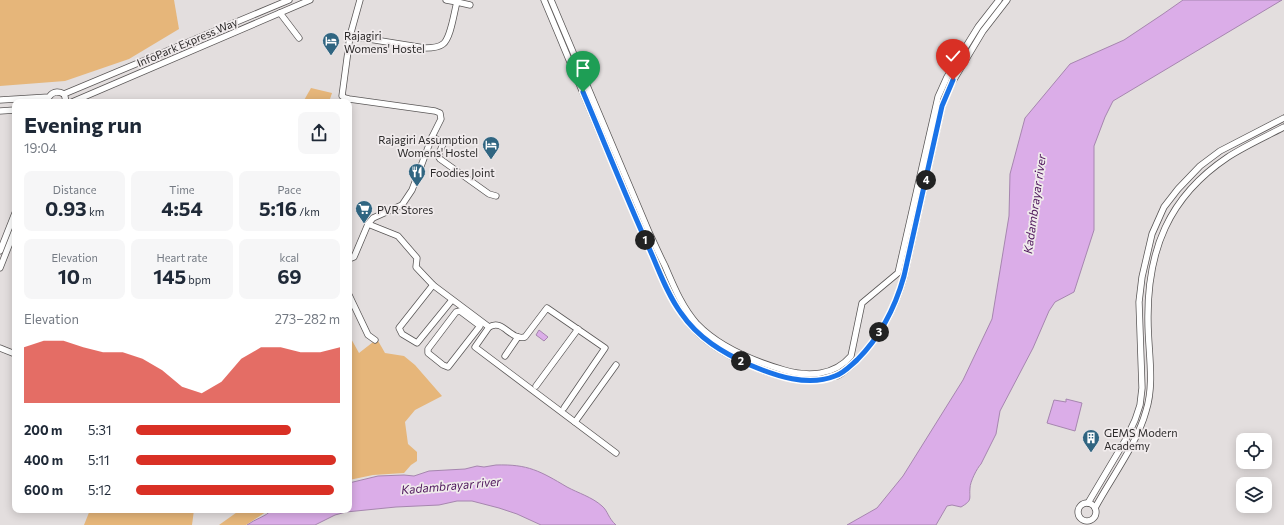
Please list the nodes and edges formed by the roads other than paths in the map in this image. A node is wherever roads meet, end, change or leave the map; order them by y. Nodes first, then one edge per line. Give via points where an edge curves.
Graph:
1 (289, 0) edge
2 (310, 0) edge
3 (360, 0) edge
4 (446, 0) edge
5 (544, 0) edge
6 (551, 0) edge
7 (999, 0) edge
8 (1007, 0) edge
9 (456, 2) junction
10 (470, 5) dead end
11 (280, 13) junction
12 (350, 36) junction
13 (299, 38) dead end
14 (64, 94) junction
15 (342, 96) junction
16 (12, 99) edge
17 (16, 99) edge
18 (65, 99) edge
19 (79, 99) edge
20 (341, 99) edge
21 (349, 99) edge
22 (352, 99) edge
23 (0, 100) edge
24 (12, 110) edge
25 (0, 111) edge
26 (1284, 118) edge
27 (1284, 128) edge
28 (432, 137) junction
29 (496, 196) dead end
30 (12, 221) edge
31 (368, 224) junction
32 (12, 238) edge
33 (0, 251) edge
34 (1147, 254) junction
35 (1155, 255) junction
36 (352, 258) edge
37 (0, 268) edge
38 (433, 285) junction
39 (452, 300) junction
40 (352, 301) edge
41 (481, 324) junction
42 (489, 327) junction
43 (578, 329) junction
44 (518, 337) junction
45 (375, 340) dead end
46 (0, 348) edge
47 (12, 353) edge
48 (505, 356) dead end
49 (616, 365) dead end
50 (536, 386) dead end
51 (564, 408) dead end
52 (575, 422) junction
53 (616, 453) dead end
54 (1088, 503) junction
55 (1095, 508) junction

1 - 14 street, InfoPark Express Way
2 - 11 street, InfoPark Express Way
3 - 12 street
4 - 9 street
5 - 8 street via 642,231 681,314 705,340 732,356 780,375 809,380 835,376 849,367 874,340 890,313 904,276 944,99 983,31
6 - 7 street via 647,228 686,310 709,335 736,351 782,369 809,374 833,370 851,356 862,303 898,273 941,90 978,27
9 - 10 street
9 - 12 street via 447,41 434,48
11 - 13 street
11 - 19 street, InfoPark Express Way
12 - 15 street
14 - 17 street, InfoPark Express Way via 57,91 49,97
14 - 18 street
15 - 20 street
15 - 21 street
16 - 23 street, InfoPark Express Way
22 - 28 street via 440,113 441,119
24 - 25 street
26 - 34 street via 1220,151 1200,166 1164,207 1152,234
27 - 35 street via 1228,157 1202,178 1173,211 1160,237
28 - 29 street via 443,144 438,156 440,159 489,194
28 - 31 street via 412,190 402,205 373,218
30 - 33 street
31 - 36 street
31 - 38 street via 398,236 417,258 416,267
32 - 37 street
34 - 35 street
34 - 54 street via 1139,302 1142,388 1140,405 1136,420 1126,439
35 - 55 street via 1148,304 1151,388 1146,411 1132,444
38 - 39 street
38 - 39 street via 399,328 402,334 417,343
39 - 41 street
40 - 45 street via 368,335
41 - 41 street via 448,367 428,353 428,349 456,312 460,311
41 - 42 street
42 - 44 street via 493,324 499,325
42 - 52 street via 475,347
43 - 44 street via 547,308 524,337
43 - 50 street
43 - 51 street via 605,348
44 - 48 street
46 - 47 street
49 - 52 street
52 - 53 street
54 - 55 street
54 - 55 street via 1081,505 1078,510 1081,519 1086,522 1093,520 1096,515

